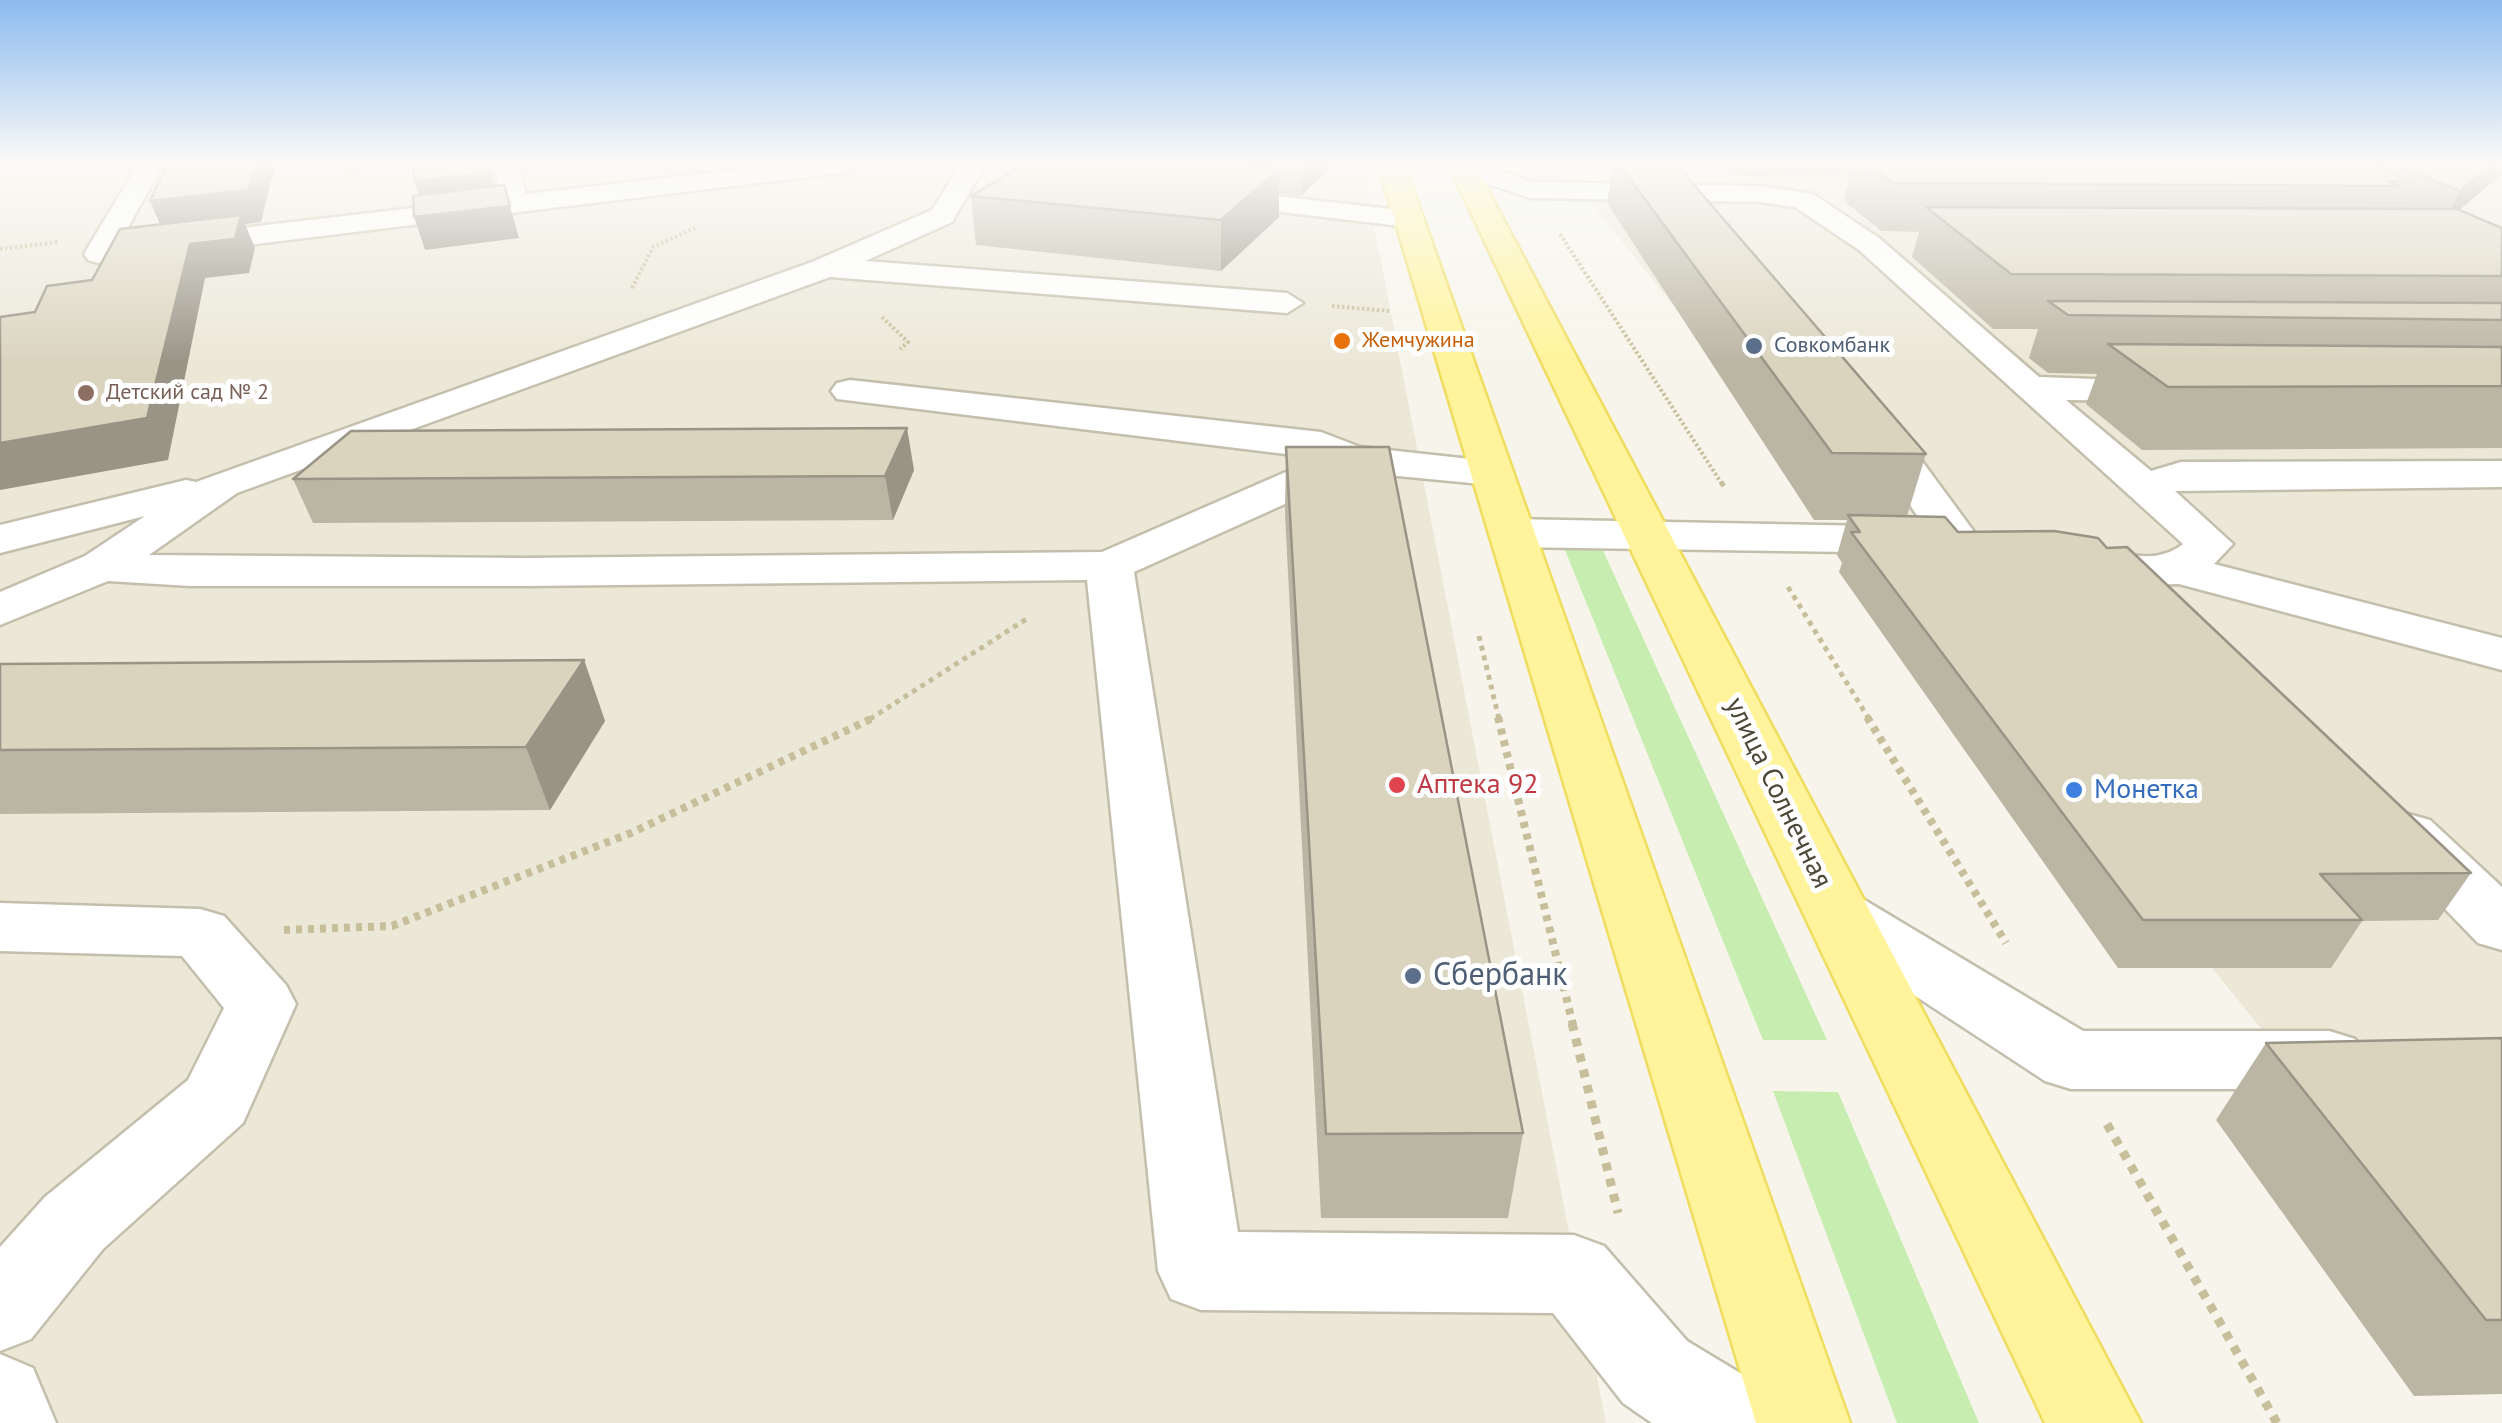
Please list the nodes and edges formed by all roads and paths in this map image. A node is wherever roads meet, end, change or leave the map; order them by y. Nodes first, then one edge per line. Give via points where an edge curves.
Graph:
1 (112, 230) edge
2 (295, 230) edge
3 (688, 230) edge
4 (909, 230) edge
5 (1413, 230) edge
6 (1496, 230) edge
7 (1849, 230) edge
8 (1870, 244) junction
9 (1909, 244) edge
10 (653, 247) dead end
11 (99, 254) junction
12 (823, 268) junction
13 (82, 288) edge
14 (1287, 303) joint
15 (1400, 312) dead end
16 (1984, 343) junction
17 (2024, 344) dead end
18 (2028, 388) junction
19 (2206, 390) edge
20 (850, 391) joint
21 (1855, 395) edge
22 (1351, 459) junction
23 (1492, 472) junction
24 (2502, 474) edge
25 (222, 484) junction
26 (2142, 488) junction
27 (1512, 533) junction
28 (1649, 533) junction
29 (0, 539) edge
30 (1993, 546) junction
31 (102, 566) junction
32 (1109, 566) junction
33 (2160, 571) junction
34 (0, 610) edge
35 (1476, 623) dead end
36 (2196, 626) edge
37 (2502, 654) edge
38 (2377, 803) edge
39 (1838, 914) junction
40 (2502, 926) edge
41 (0, 927) edge
42 (200, 933) junction
43 (2071, 1060) junction
44 (2390, 1060) edge
45 (1620, 1220) dead end
46 (0, 1310) edge
47 (0, 1400) edge
48 (9, 1423) edge
49 (1735, 1423) edge
50 (1803, 1423) edge
51 (2094, 1423) edge
52 (2277, 1423) edge

1 - 11 street
2 - 11 street
3 - 10 path
4 - 12 street
5 - 23 main road
6 - 28 main road, улица Солнечная
7 - 8 street
8 - 9 street
8 - 16 street
11 - 13 street
12 - 14 street
12 - 20 path via 908,342
12 - 25 street
14 - 15 path
16 - 17 street
16 - 18 street
18 - 19 street
18 - 26 street
20 - 22 street via 1321,444
21 - 30 street
22 - 23 street
22 - 32 street
23 - 27 main road
24 - 26 street via 2181,476
25 - 29 street
25 - 31 street
26 - 33 street via 2210,544
27 - 28 street
27 - 50 main road
28 - 30 street
28 - 39 main road, улица Солнечная
30 - 33 street
31 - 32 street via 190,572
31 - 34 street
32 - 42 path via 895,707 631,834 392,926
32 - 49 street via 1201,1271 1574,1274 1655,1372
33 - 36 street
33 - 37 street
35 - 45 path
38 - 40 street
39 - 43 street
39 - 51 main road, улица Солнечная
41 - 42 street
42 - 46 street via 261,1004 216,1101 74,1223
43 - 44 street
43 - 52 path
47 - 48 street

